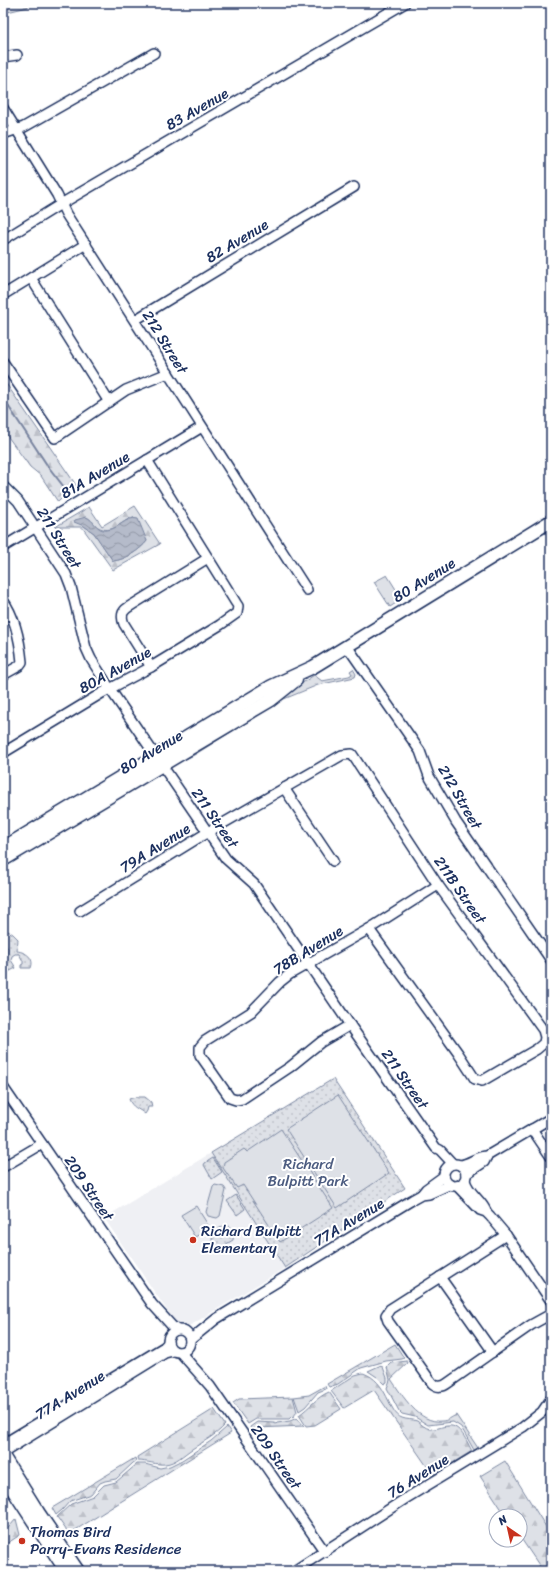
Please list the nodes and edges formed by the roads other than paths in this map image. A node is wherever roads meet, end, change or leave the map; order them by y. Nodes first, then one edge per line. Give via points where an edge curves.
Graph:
1 (405, 3) edge
2 (154, 53) dead end
3 (17, 55) dead end
4 (3, 57) edge
5 (3, 108) edge
6 (16, 129) junction
7 (3, 134) edge
8 (354, 187) dead end
9 (61, 204) junction
10 (3, 240) edge
11 (86, 244) junction
12 (31, 278) junction
13 (3, 295) edge
14 (135, 320) junction
15 (3, 362) edge
16 (168, 373) junction
17 (109, 402) junction
18 (202, 427) junction
19 (147, 460) junction
20 (3, 486) edge
21 (551, 520) edge
22 (36, 528) junction
23 (3, 547) edge
24 (208, 558) junction
25 (307, 590) dead end
26 (3, 600) edge
27 (347, 646) junction
28 (151, 667) junction
29 (3, 676) edge
30 (110, 689) junction
31 (3, 753) edge
32 (352, 754) joint
33 (159, 760) junction
34 (284, 788) junction
35 (208, 832) junction
36 (3, 848) edge
37 (3, 860) edge
38 (333, 861) dead end
39 (438, 885) junction
40 (80, 911) dead end
41 (369, 929) junction
42 (551, 960) edge
43 (308, 964) junction
44 (350, 1025) junction
45 (3, 1087) edge
46 (551, 1118) edge
47 (532, 1129) junction
48 (42, 1144) junction
49 (436, 1148) junction
50 (487, 1156) junction
51 (551, 1157) edge
52 (457, 1165) junction
53 (3, 1167) edge
54 (444, 1173) junction
55 (466, 1177) junction
56 (453, 1186) junction
57 (421, 1195) junction
58 (486, 1212) junction
59 (506, 1235) junction
60 (440, 1277) junction
61 (551, 1301) edge
62 (152, 1304) junction
63 (551, 1314) edge
64 (186, 1337) junction
65 (168, 1340) junction
66 (177, 1352) junction
67 (493, 1352) junction
68 (204, 1378) junction
69 (551, 1399) edge
70 (3, 1444) edge
71 (3, 1454) edge
72 (3, 1475) edge
73 (325, 1552) junction
74 (66, 1571) edge
75 (78, 1571) edge
76 (294, 1571) edge

1 - 9 street, 83 Avenue
2 - 6 street via 24,127
3 - 4 street
5 - 6 street, 212 Street
6 - 7 street
6 - 9 street, 212 Street
8 - 14 street, 82 Avenue
9 - 10 street, 83 Avenue
9 - 11 street, 212 Street
11 - 12 street
11 - 14 street, 212 Street
12 - 13 street
12 - 17 street
14 - 16 street, 212 Street
15 - 17 street via 55,438
16 - 17 street via 126,390
16 - 18 street, 212 Street
18 - 19 street, 81A Avenue
18 - 25 street, 212 Street
19 - 22 street, 81A Avenue
19 - 24 street
20 - 22 street, 211 Street via 18,501
21 - 27 main road, 80 Avenue
22 - 23 street, 81A Avenue
22 - 30 street, 211 Street via 69,580 86,648
24 - 28 street via 123,611 124,624
24 - 28 street, 80A Avenue via 238,609 234,616
26 - 29 street via 14,622 22,662
27 - 33 main road, 80 Avenue via 313,667 272,686
27 - 42 street, 212 Street via 420,750 429,776 456,822
28 - 30 street, 80A Avenue
30 - 31 street, 80A Avenue
30 - 33 street, 211 Street
32 - 34 street, 79A Avenue via 342,756
32 - 39 street, 211B Street
33 - 35 street, 211 Street
33 - 36 main road, 80 Avenue
33 - 37 main road, 80 Avenue
34 - 35 street, 79A Avenue
34 - 38 street
35 - 40 street, 79A Avenue
35 - 43 street, 211 Street via 226,859 254,884
39 - 41 street, 78B Avenue
39 - 41 street, 211B Street via 543,1030 545,1041 537,1049 482,1081 475,1080
41 - 43 street, 78B Avenue
43 - 44 street, 211 Street
43 - 44 street, 78B Avenue via 280,982 251,1012 205,1041 200,1048 200,1055 230,1098 242,1099 290,1067 321,1042
44 - 49 street, 211 Street
45 - 48 street, 209 Street
46 - 47 street
47 - 50 street
47 - 51 street
48 - 53 street
48 - 62 street, 209 Street
49 - 52 street, 211 Street
49 - 54 street, 211 Street
50 - 52 street via 481,1156 468,1164
50 - 55 street via 484,1162
52 - 54 street via 447,1167
52 - 55 street via 464,1169
54 - 56 street via 446,1182
54 - 57 street, 77A Avenue
55 - 56 street via 462,1184
55 - 58 street via 469,1190 484,1206
56 - 57 street, 77A Avenue
56 - 58 street via 480,1210
57 - 64 street, 77A Avenue
58 - 59 street
59 - 60 street
59 - 61 street
60 - 67 street
60 - 67 street via 390,1309 386,1315 388,1321 432,1383 437,1386 446,1385
62 - 64 street, 209 Street
62 - 65 street, 209 Street
63 - 67 street
64 - 65 street, 77A Avenue via 171,1333
64 - 66 street, 77A Avenue via 184,1352
64 - 68 street, 209 Street
65 - 66 street, 209 Street
65 - 70 street, 77A Avenue via 164,1347
66 - 68 street, 209 Street
66 - 71 street, 77A Avenue via 165,1353
68 - 73 street, 209 Street
69 - 73 street, 76 Avenue via 542,1412 523,1427 405,1499
71 - 75 main road
72 - 74 main road
73 - 76 street, 76 Avenue

